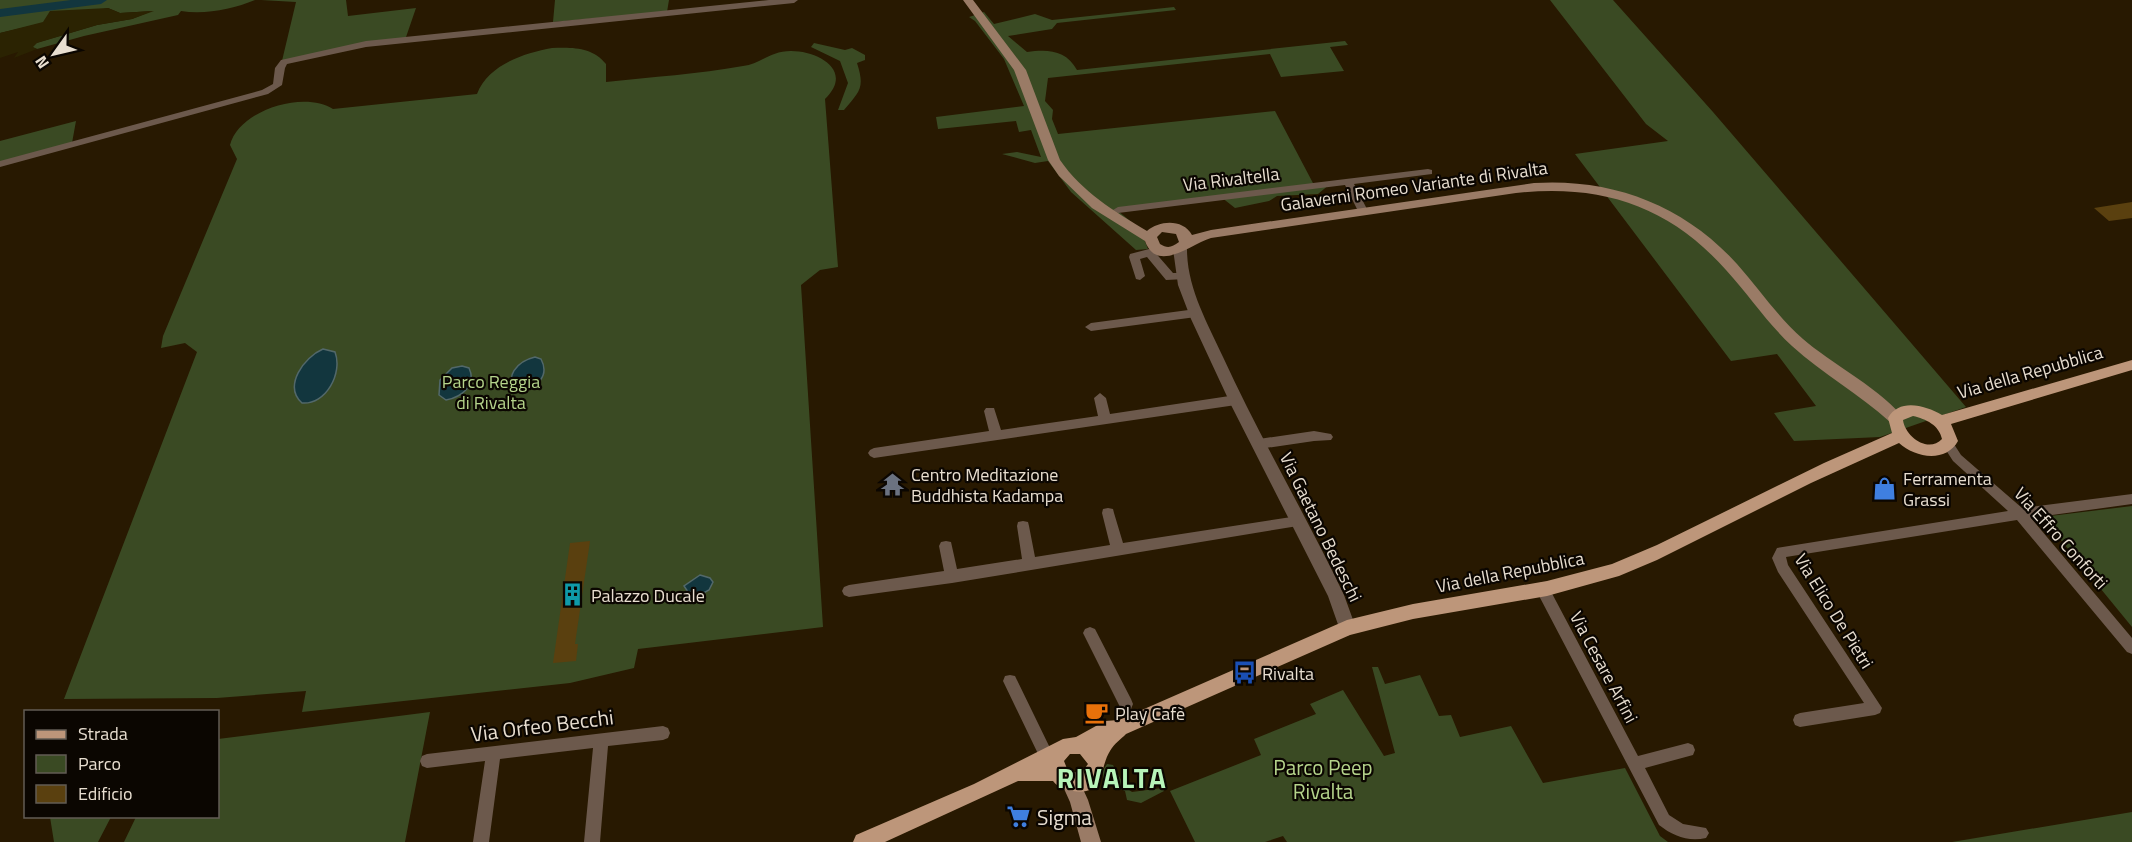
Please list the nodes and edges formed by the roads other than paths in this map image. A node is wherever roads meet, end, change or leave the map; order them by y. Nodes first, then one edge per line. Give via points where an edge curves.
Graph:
1 (794, 0) edge
2 (968, 0) edge
3 (0, 164) edge
4 (1428, 172) dead end
5 (1348, 182) junction
6 (1363, 211) junction
7 (1118, 214) junction
8 (1160, 228) junction
9 (1150, 238) junction
10 (1183, 241) junction
11 (1156, 252) junction
12 (1182, 274) junction
13 (1140, 276) dead end
14 (1196, 313) junction
15 (1091, 327) dead end
16 (2132, 364) edge
17 (1100, 398) dead end
18 (1236, 400) junction
19 (990, 411) dead end
20 (1899, 415) junction
21 (1105, 419) junction
22 (1940, 421) junction
23 (996, 435) junction
24 (1901, 436) junction
25 (1327, 437) dead end
26 (1259, 444) junction
27 (1945, 447) junction
28 (874, 453) dead end
29 (2132, 500) edge
30 (1108, 513) dead end
31 (2020, 514) junction
32 (1298, 520) junction
33 (1023, 526) dead end
34 (946, 546) dead end
35 (1118, 549) junction
36 (1029, 563) junction
37 (952, 577) junction
38 (1542, 588) junction
39 (849, 591) dead end
40 (1347, 627) junction
41 (1090, 633) dead end
42 (2132, 648) edge
43 (1010, 681) dead end
44 (1126, 704) dead end
45 (1800, 720) dead end
46 (1120, 728) junction
47 (663, 733) dead end
48 (601, 740) junction
49 (1080, 744) junction
50 (1688, 750) dead end
51 (494, 752) junction
52 (1053, 753) junction
53 (427, 761) dead end
54 (1633, 764) junction
55 (1093, 769) junction
56 (1016, 772) junction
57 (1064, 777) junction
58 (1701, 833) dead end
59 (1089, 834) edge
60 (481, 842) edge
61 (592, 842) edge
62 (863, 842) edge

1 - 3 street via 366,44 284,62 279,68 277,85 265,92
2 - 7 main road via 1020,70 1062,173 1084,196
4 - 5 street, Via Rivaltella
5 - 6 street
5 - 7 street, Via Rivaltella
6 - 10 main road, Galaverni Romeo Variante di Rivalta
6 - 20 main road, Galaverni Romeo Variante di Rivalta via 1536,187 1584,187 1631,198 1676,219 1712,245 1797,342
7 - 8 main road
7 - 9 main road
8 - 9 main road
8 - 10 main road via 1172,227
9 - 11 main road
10 - 11 main road
10 - 12 street, Via Gaetano Bedeschi
11 - 12 street, Via Gaetano Bedeschi
11 - 13 street via 1134,257
12 - 14 street, Via Gaetano Bedeschi
14 - 15 street
14 - 18 street, Via Gaetano Bedeschi
16 - 22 main road, Via della Repubblica
17 - 21 street
18 - 21 street
18 - 26 street, Via Gaetano Bedeschi
19 - 23 street
20 - 22 main road via 1922,412
20 - 24 main road via 1894,424
21 - 23 street
22 - 27 main road via 1950,434
23 - 28 street via 893,444
24 - 27 main road via 1917,447
24 - 38 main road, Via della Repubblica via 1629,565
25 - 26 street, Via Gaetano Bedeschi
26 - 32 street, Via Gaetano Bedeschi
27 - 31 street, Via Effro Conforti
29 - 31 street
30 - 35 street
31 - 42 street, Via Effro Conforti
31 - 45 street, Via Elico De Pietri via 1782,552 1779,558 1783,567 1875,708
32 - 35 street
32 - 40 street, Via Gaetano Bedeschi via 1336,595
33 - 36 street
34 - 37 street
35 - 36 street
36 - 37 street
37 - 39 street
38 - 40 main road, Via della Repubblica
38 - 54 street, Via Cesare Arfini
40 - 46 main road, Via della Repubblica
41 - 44 street
43 - 52 street
46 - 49 main road, Via della Repubblica via 1105,730
46 - 55 main road, Via della Repubblica via 1104,743
47 - 48 street, Via Orfeo Becchi
48 - 51 street, Via Orfeo Becchi
48 - 61 street
49 - 52 main road, Via della Repubblica
49 - 55 main road via 1090,750
50 - 54 street
51 - 53 street, Via Orfeo Becchi
51 - 60 street
52 - 56 main road, Via della Repubblica
52 - 57 main road
54 - 58 street, Via Cesare Arfini via 1669,826 1681,832
55 - 57 main road, Via della Repubblica via 1077,783
55 - 59 main road
56 - 57 main road, Via della Repubblica via 1039,770
56 - 62 main road, Via della Repubblica
57 - 59 main road via 1079,800

